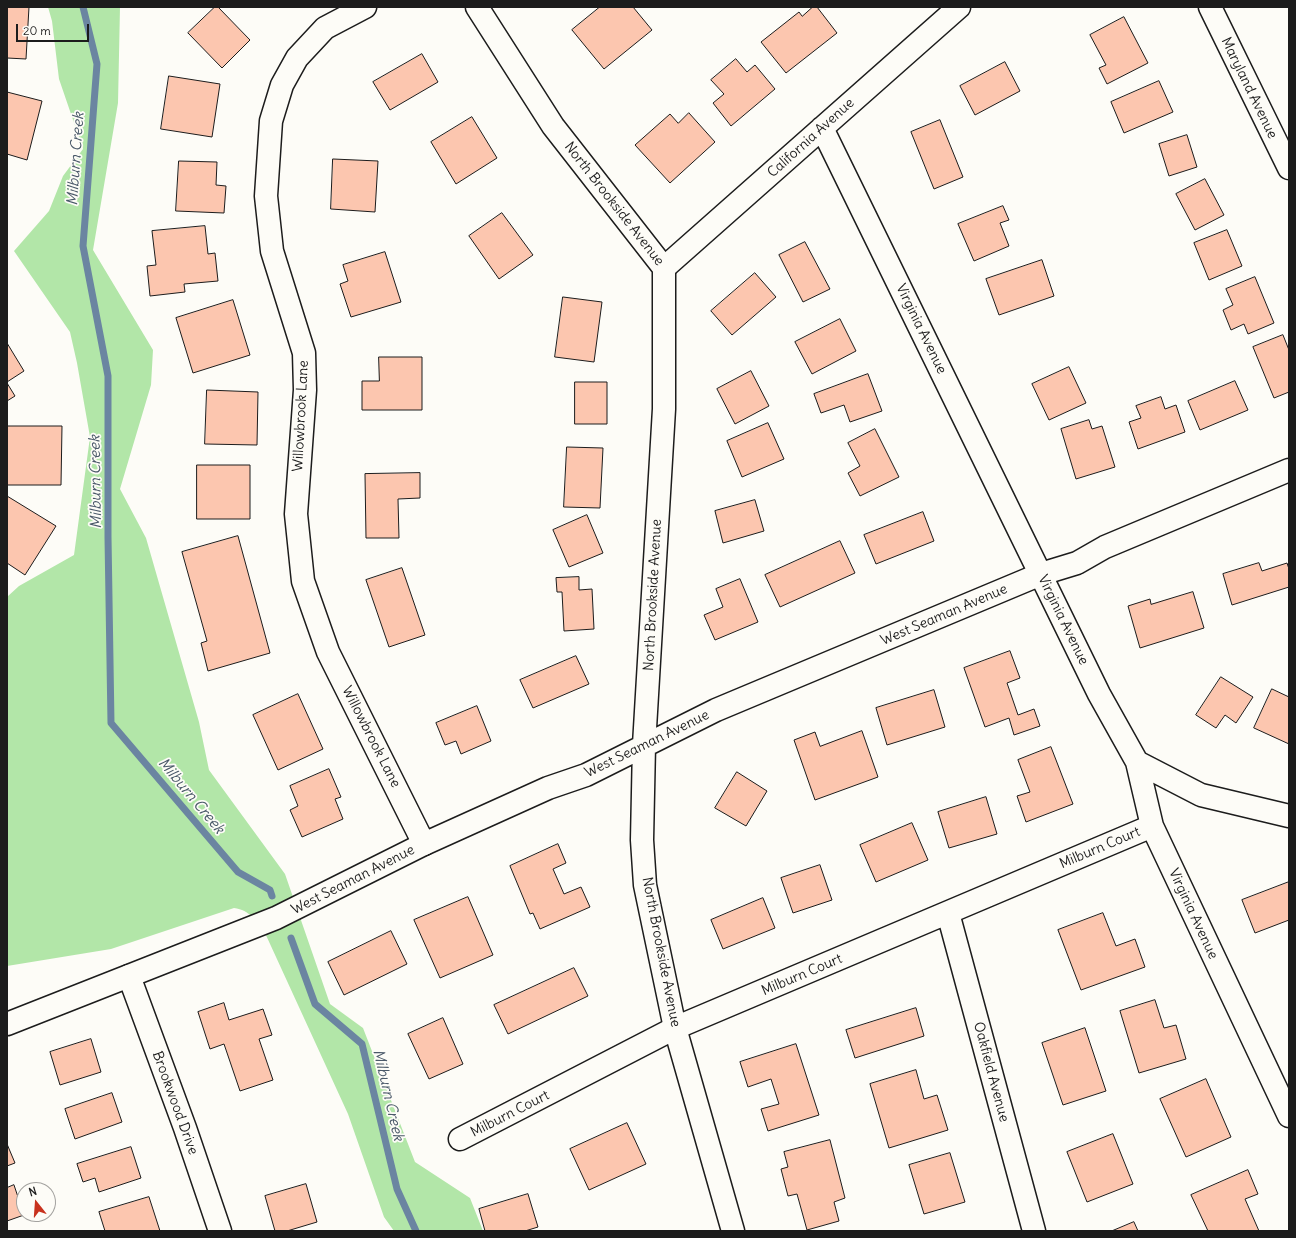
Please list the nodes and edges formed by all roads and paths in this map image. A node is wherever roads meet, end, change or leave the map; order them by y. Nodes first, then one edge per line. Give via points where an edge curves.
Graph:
1 (365, 7) edge
2 (477, 7) edge
3 (959, 7) edge
4 (1210, 7) edge
5 (822, 128) junction
6 (1289, 168) edge
7 (664, 268) junction
8 (1289, 470) edge
9 (1041, 574) junction
10 (644, 745) junction
11 (1137, 762) junction
12 (1289, 816) edge
13 (1152, 826) junction
14 (424, 844) junction
15 (948, 913) junction
16 (130, 976) junction
17 (7, 1024) edge
18 (675, 1028) junction
19 (1289, 1116) edge
20 (460, 1139) dead end
21 (220, 1231) edge
22 (733, 1231) edge
23 (1034, 1231) edge

1 - 14 street, Willowbrook Lane via 325,28 297,58 282,84 271,121 266,196 272,250 304,352 305,390 296,514 303,581 328,652
2 - 7 street, North Brookside Avenue via 553,126
3 - 5 street, California Avenue
4 - 6 street, Maryland Avenue
5 - 7 street, California Avenue
5 - 9 street, Virginia Avenue
7 - 10 street, North Brookside Avenue via 664,409
8 - 9 street, West Seaman Avenue via 1104,547 1077,563
9 - 10 street, West Seaman Avenue via 716,710
9 - 11 street, Virginia Avenue via 1099,694
10 - 14 street, West Seaman Avenue via 586,775 548,788
10 - 18 street, North Brookside Avenue via 642,840 645,885
11 - 12 street via 1201,795
11 - 13 street, Virginia Avenue
13 - 15 street, Milburn Court
13 - 19 street, Virginia Avenue
14 - 16 street, West Seaman Avenue via 276,918
15 - 18 street, Milburn Court
15 - 23 street, Oakfield Avenue
16 - 17 street, West Seaman Avenue
16 - 21 street, Brookwood Drive
18 - 20 street, Milburn Court
18 - 22 street, North Brookside Avenue

